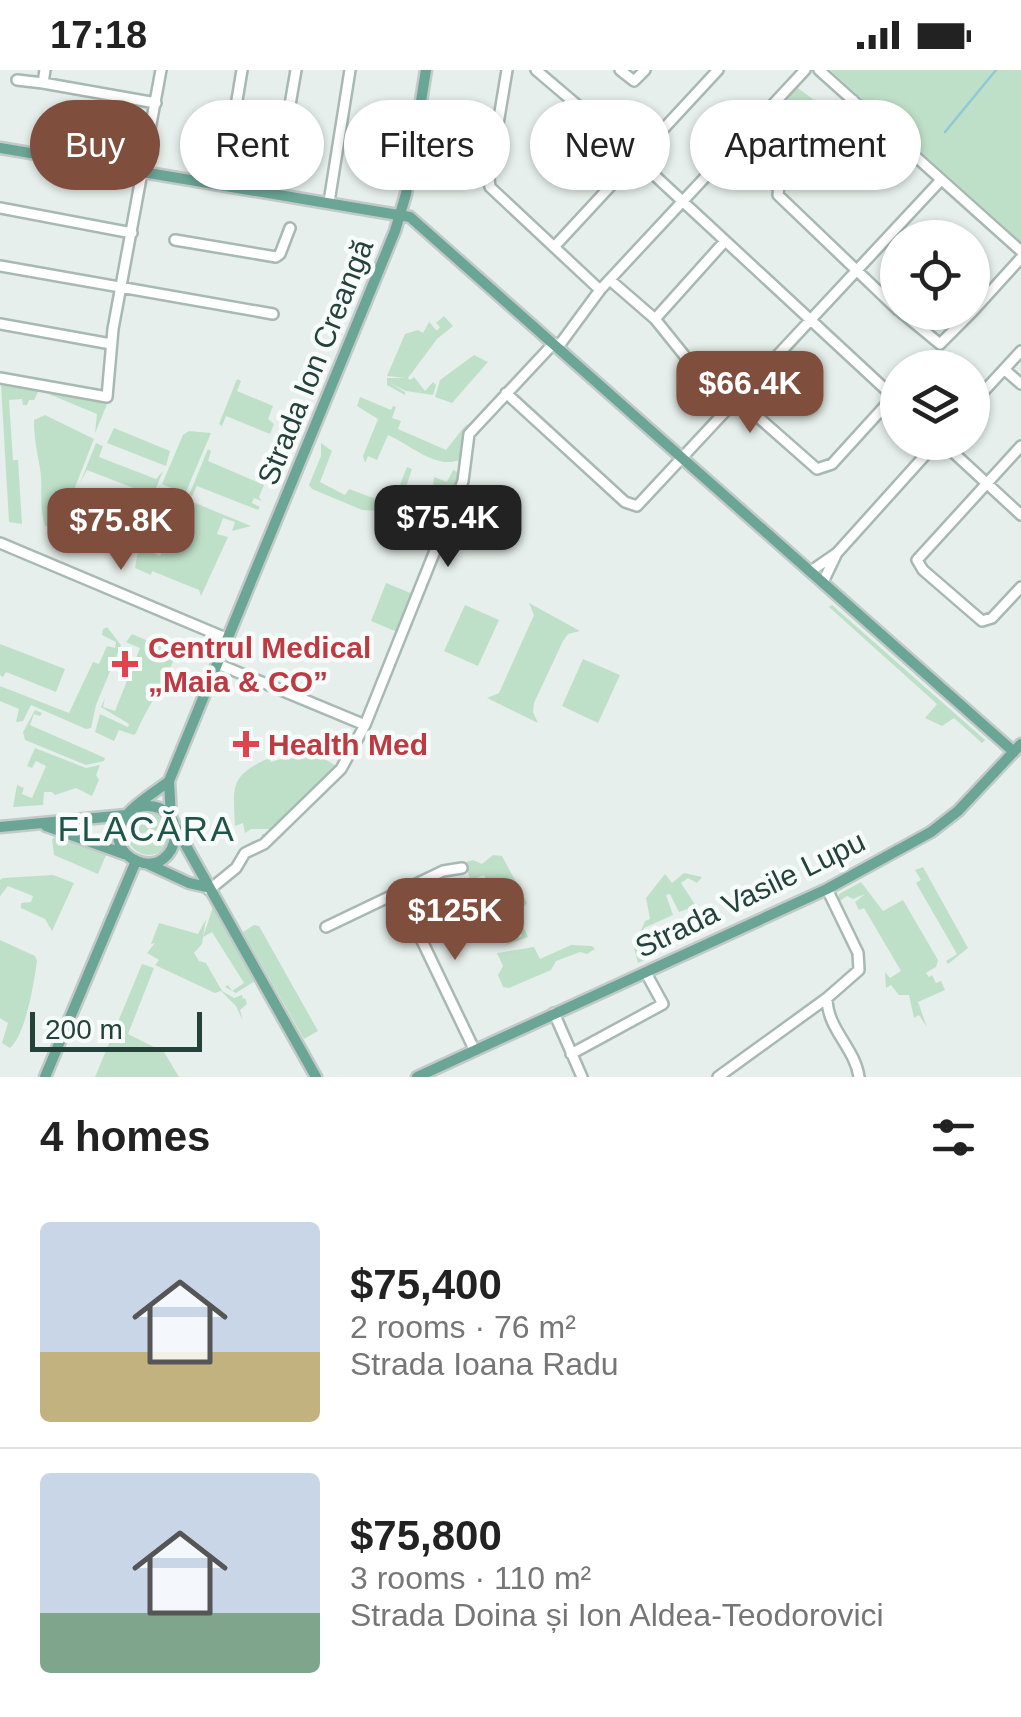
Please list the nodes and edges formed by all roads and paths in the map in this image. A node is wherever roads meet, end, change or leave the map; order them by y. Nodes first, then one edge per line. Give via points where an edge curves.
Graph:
1 (45, 70) edge
2 (161, 70) edge
3 (242, 70) edge
4 (296, 70) edge
5 (350, 70) edge
6 (426, 70) edge
7 (507, 70) edge
8 (536, 70) edge
9 (620, 70) edge
10 (645, 70) edge
11 (718, 70) edge
12 (805, 70) edge
13 (819, 70) edge
14 (17, 80) dead end
15 (42, 84) junction
16 (138, 100) edge
17 (156, 100) edge
18 (237, 100) edge
19 (570, 100) edge
20 (852, 100) edge
21 (670, 122) edge
22 (0, 148) edge
23 (30, 153) edge
24 (921, 162) edge
25 (941, 180) junction
26 (670, 189) edge
27 (140, 190) edge
28 (262, 190) edge
29 (607, 190) edge
30 (779, 190) edge
31 (275, 192) junction
32 (330, 202) junction
33 (684, 202) junction
34 (0, 208) edge
35 (401, 213) junction
36 (290, 228) dead end
37 (132, 232) junction
38 (175, 240) dead end
39 (726, 241) junction
40 (554, 247) junction
41 (1021, 255) edge
42 (0, 266) edge
43 (856, 270) junction
44 (610, 280) junction
45 (122, 288) junction
46 (600, 290) junction
47 (990, 291) edge
48 (880, 293) edge
49 (273, 314) dead end
50 (655, 319) junction
51 (811, 320) junction
52 (0, 324) edge
53 (923, 330) edge
54 (954, 330) edge
55 (111, 344) junction
56 (556, 345) junction
57 (1021, 351) edge
58 (1004, 370) junction
59 (0, 378) edge
60 (1021, 384) edge
61 (880, 385) edge
62 (990, 385) edge
63 (506, 393) junction
64 (738, 398) junction
65 (880, 415) edge
66 (1021, 446) edge
67 (682, 457) junction
68 (922, 460) edge
69 (959, 460) edge
70 (986, 484) junction
71 (1021, 514) edge
72 (0, 543) edge
73 (838, 552) junction
74 (811, 571) junction
75 (823, 582) junction
76 (1021, 587) edge
77 (228, 639) junction
78 (218, 664) junction
79 (364, 725) junction
80 (1019, 751) edge
81 (169, 781) junction
82 (138, 807) junction
83 (126, 815) junction
84 (174, 823) junction
85 (40, 825) junction
86 (0, 827) edge
87 (136, 860) junction
88 (462, 868) dead end
89 (208, 889) junction
90 (827, 889) junction
91 (400, 892) junction
92 (326, 927) dead end
93 (646, 973) junction
94 (827, 998) junction
95 (554, 1014) junction
96 (474, 1049) junction
97 (571, 1054) junction
98 (45, 1077) edge
99 (316, 1077) edge
100 (417, 1077) edge
101 (582, 1077) edge
102 (718, 1077) edge
103 (859, 1077) edge

1 - 15 street
2 - 17 street
3 - 18 street
4 - 31 street
5 - 32 street
6 - 35 main road, Strada Ion Creangă
7 - 40 street via 489,183
8 - 19 street
9 - 10 street via 634,81
11 - 21 street
12 - 33 street
13 - 20 street
14 - 15 street
15 - 16 street
22 - 23 main road
24 - 25 street
25 - 41 street
25 - 43 street
26 - 33 street
27 - 37 street
28 - 31 main road
29 - 40 street
30 - 43 street
31 - 32 main road
32 - 35 main road
33 - 39 street
33 - 44 street
34 - 37 street
35 - 56 main road
35 - 77 main road, Strada Ion Creangă
36 - 38 street via 276,257
37 - 45 street
39 - 50 street
39 - 51 street
40 - 46 street
41 - 47 street
42 - 45 street
43 - 48 street
43 - 51 street
44 - 46 street
44 - 50 street
45 - 49 street
45 - 55 street
46 - 56 street
50 - 64 street via 688,360
51 - 61 street
51 - 64 street
52 - 55 street
53 - 54 street via 940,344
55 - 59 street via 107,397
56 - 63 street
56 - 67 main road
57 - 58 street
58 - 60 street
58 - 62 street
63 - 67 street via 632,506
63 - 79 street via 466,439 463,480
64 - 65 street via 822,470
64 - 67 street
66 - 70 street
67 - 74 main road
68 - 73 street
69 - 70 street
70 - 71 street
70 - 76 street via 918,563 982,620
72 - 77 street
73 - 74 street
73 - 75 street
74 - 75 main road
75 - 80 main road
77 - 78 main road, Strada Ion Creangă
78 - 79 street
78 - 81 main road, Strada Ion Creangă
79 - 89 street via 338,774
80 - 90 main road, Strada Vasile Lupu via 943,824
81 - 82 main road, Strada Ion Creangă
81 - 84 main road, Strada Ion Creangă
82 - 83 main road
82 - 84 main road via 159,808
83 - 85 main road
83 - 87 main road via 118,836
84 - 87 main road via 169,853
84 - 89 main road
85 - 86 main road
85 - 87 main road
87 - 89 main road
87 - 98 main road
88 - 91 street
89 - 99 main road
90 - 93 main road, Strada Vasile Lupu
90 - 94 street via 860,960 856,974
91 - 92 street
91 - 96 street
93 - 95 main road, Strada Vasile Lupu
93 - 97 street via 662,1004
94 - 102 street
94 - 103 street via 829,1017
95 - 96 main road, Strada Vasile Lupu
95 - 97 street
96 - 100 main road, Strada Vasile Lupu
97 - 101 street

